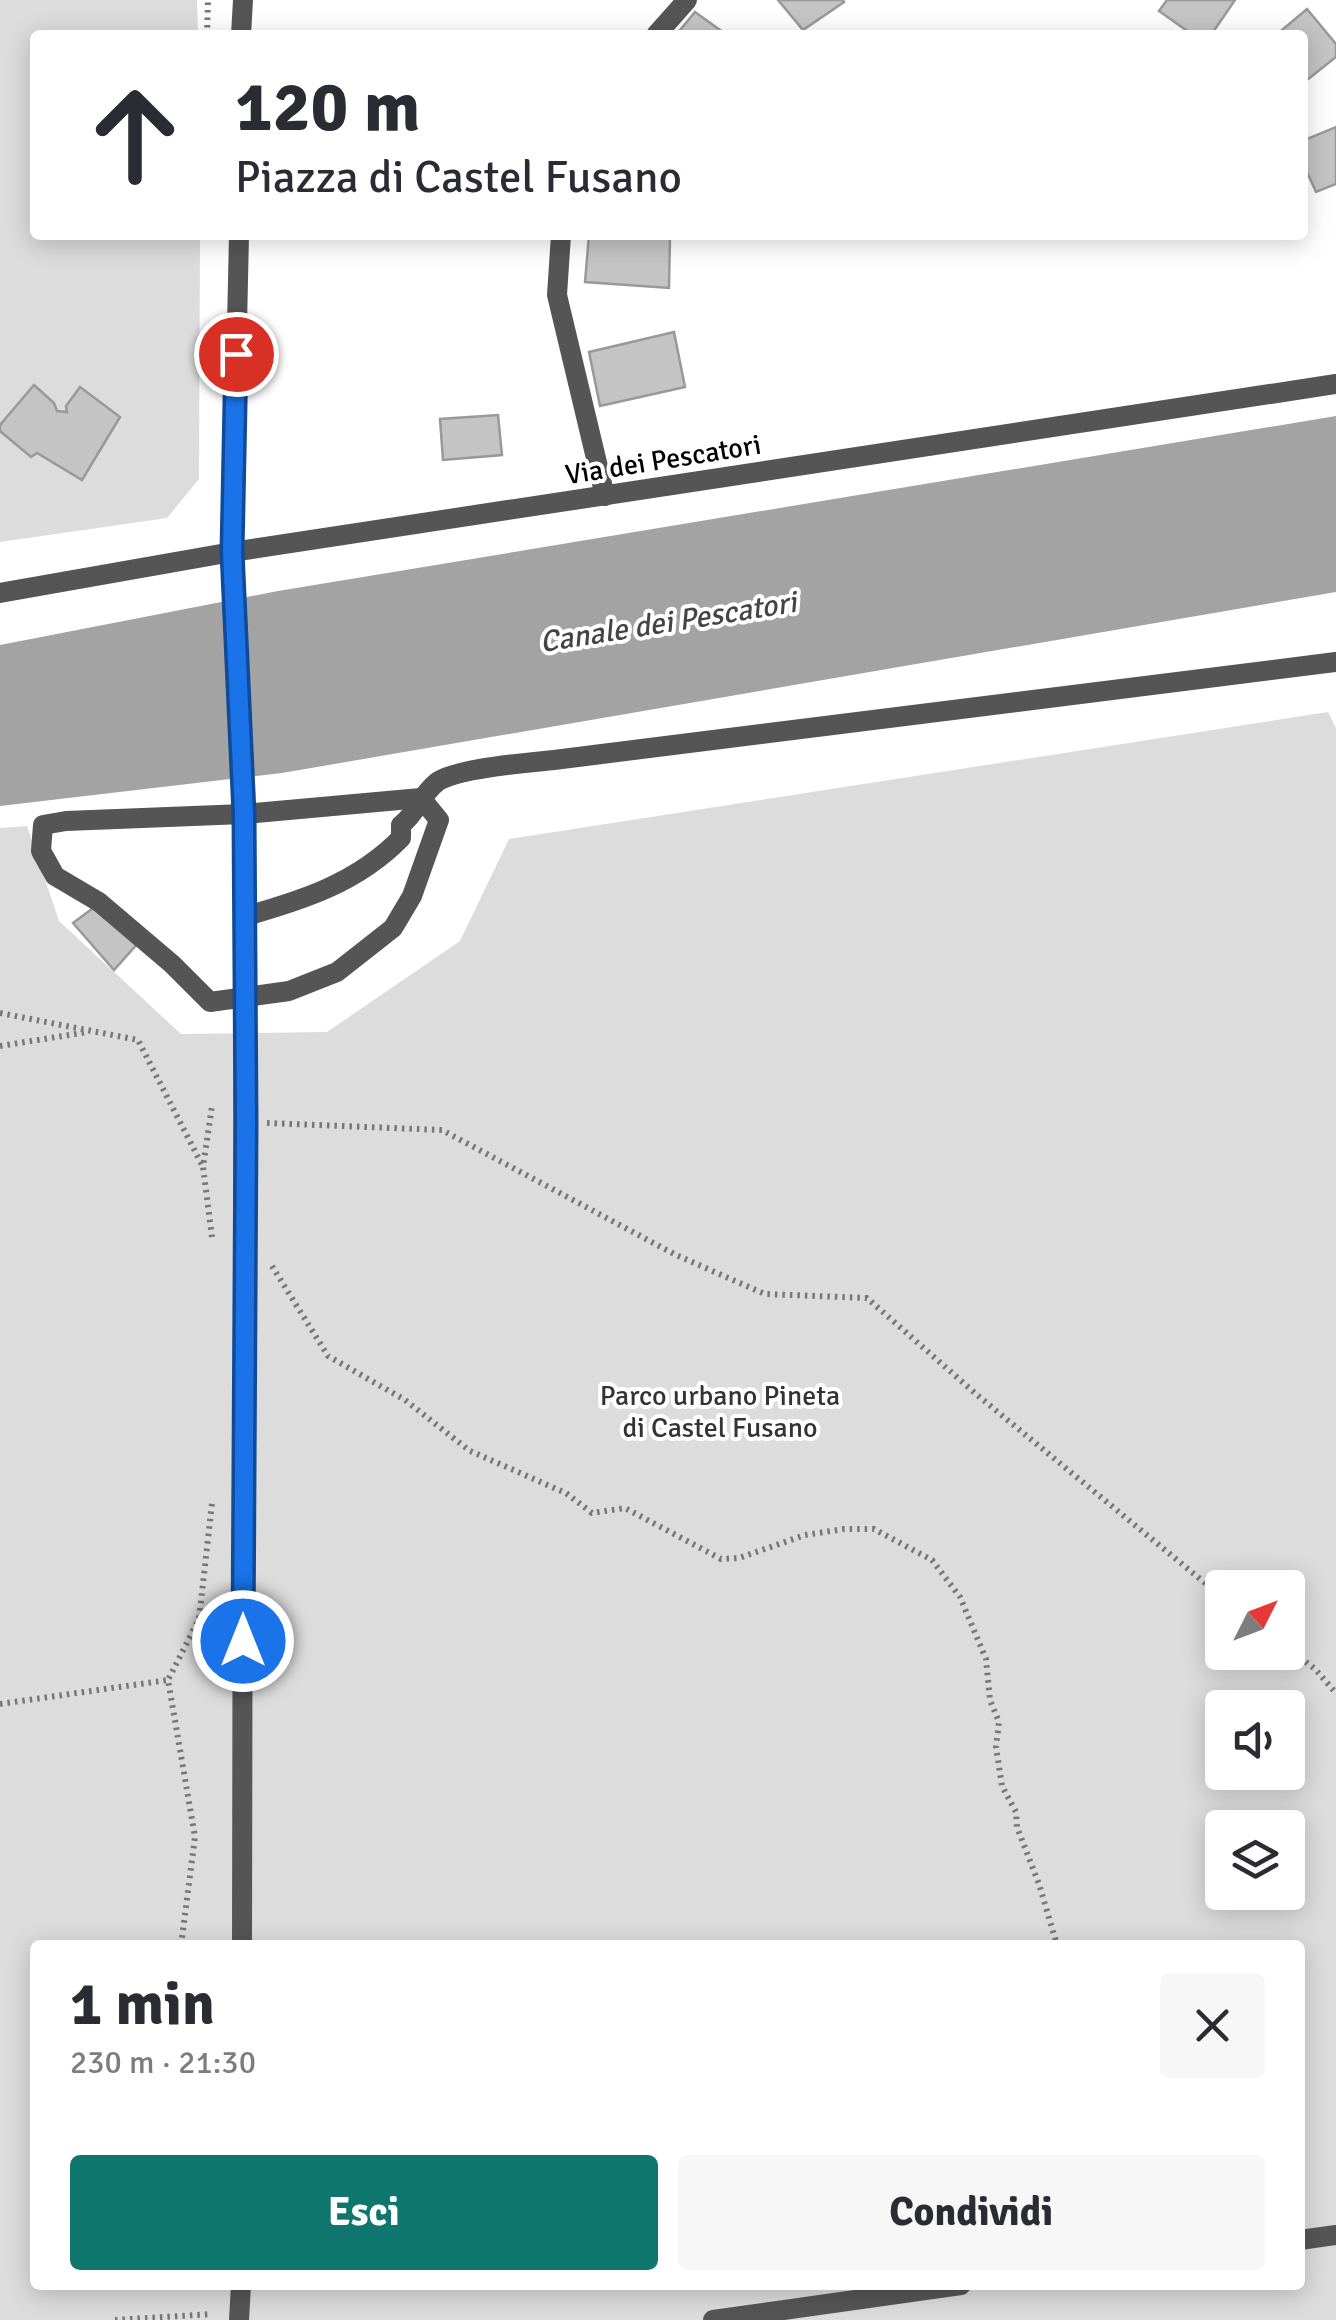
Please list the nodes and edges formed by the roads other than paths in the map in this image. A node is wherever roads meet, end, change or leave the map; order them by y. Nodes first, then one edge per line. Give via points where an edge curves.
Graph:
1 (242, 0) edge
2 (687, 0) edge
3 (241, 30) edge
4 (660, 30) edge
5 (239, 240) edge
6 (561, 240) edge
7 (1336, 384) edge
8 (605, 496) junction
9 (232, 552) junction
10 (0, 593) edge
11 (1336, 662) edge
12 (420, 798) junction
13 (243, 805) junction
14 (243, 918) junction
15 (244, 997) junction
16 (242, 1940) edge
17 (1336, 2235) edge
18 (1305, 2239) edge
19 (239, 2290) edge
20 (926, 2290) edge
21 (231, 2317) edge
22 (713, 2320) edge

1 - 3 street
2 - 4 street
5 - 9 street
6 - 8 street via 557,295
7 - 8 street, Via dei Pescatori
8 - 9 street, Via dei Pescatori
9 - 10 street, Via dei Pescatori
9 - 13 street
11 - 12 street via 487,769 440,779
12 - 13 street
12 - 14 street via 402,838 363,871 320,894
12 - 15 street via 439,820 393,928 337,972 290,991
13 - 14 street
13 - 15 street via 43,826 41,851 55,876 99,902 210,1002
14 - 15 street
15 - 16 street
17 - 18 street
19 - 21 street
20 - 22 street

